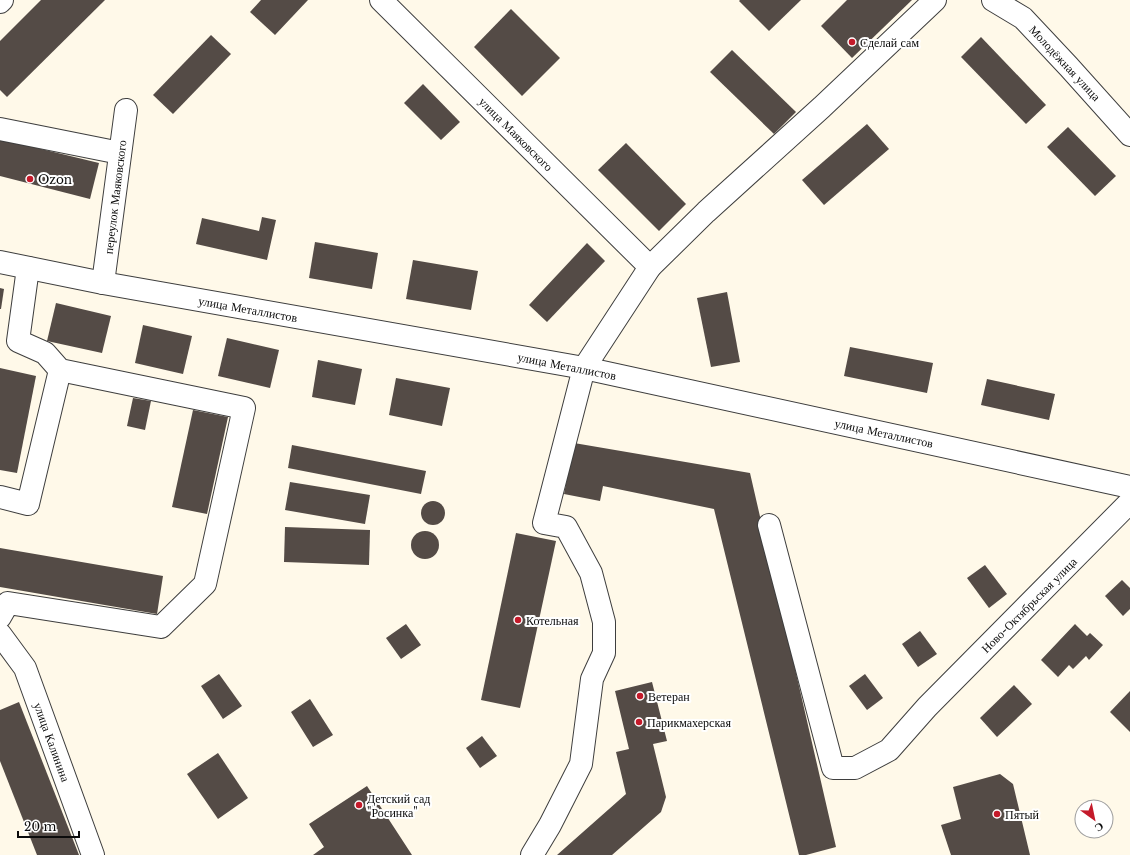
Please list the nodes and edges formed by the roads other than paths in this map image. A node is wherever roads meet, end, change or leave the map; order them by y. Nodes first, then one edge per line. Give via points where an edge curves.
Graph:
1 (381, 0) edge
2 (935, 0) edge
3 (992, 0) edge
4 (126, 110) dead end
5 (0, 129) edge
6 (1130, 135) edge
7 (120, 153) junction
8 (0, 262) edge
9 (650, 267) junction
10 (28, 268) junction
11 (103, 283) junction
12 (584, 368) junction
13 (60, 370) junction
14 (1130, 487) edge
15 (0, 497) edge
16 (1130, 502) edge
17 (769, 525) dead end
18 (0, 617) edge
19 (0, 634) edge
20 (93, 855) edge
21 (532, 855) edge

1 - 9 street, улица Маяковского
2 - 9 street
3 - 6 street, Молодёжная улица via 1023,18
4 - 7 street, переулок Маяковского
5 - 7 street
7 - 11 street, переулок Маяковского
8 - 10 street, улица Металлистов
9 - 12 street
10 - 11 street, улица Металлистов
10 - 13 street via 18,341 45,353
11 - 12 street, улица Металлистов
12 - 14 street, улица Металлистов
12 - 21 street via 544,523 566,527 591,572 604,622 604,653 592,679 581,764
13 - 15 street via 28,504
13 - 18 street via 244,408 204,584 161,627 8,603
16 - 17 street, Ново-Октябрьская улица via 927,708 890,750 855,768 833,768
19 - 20 street, улица Калинина via 25,668

